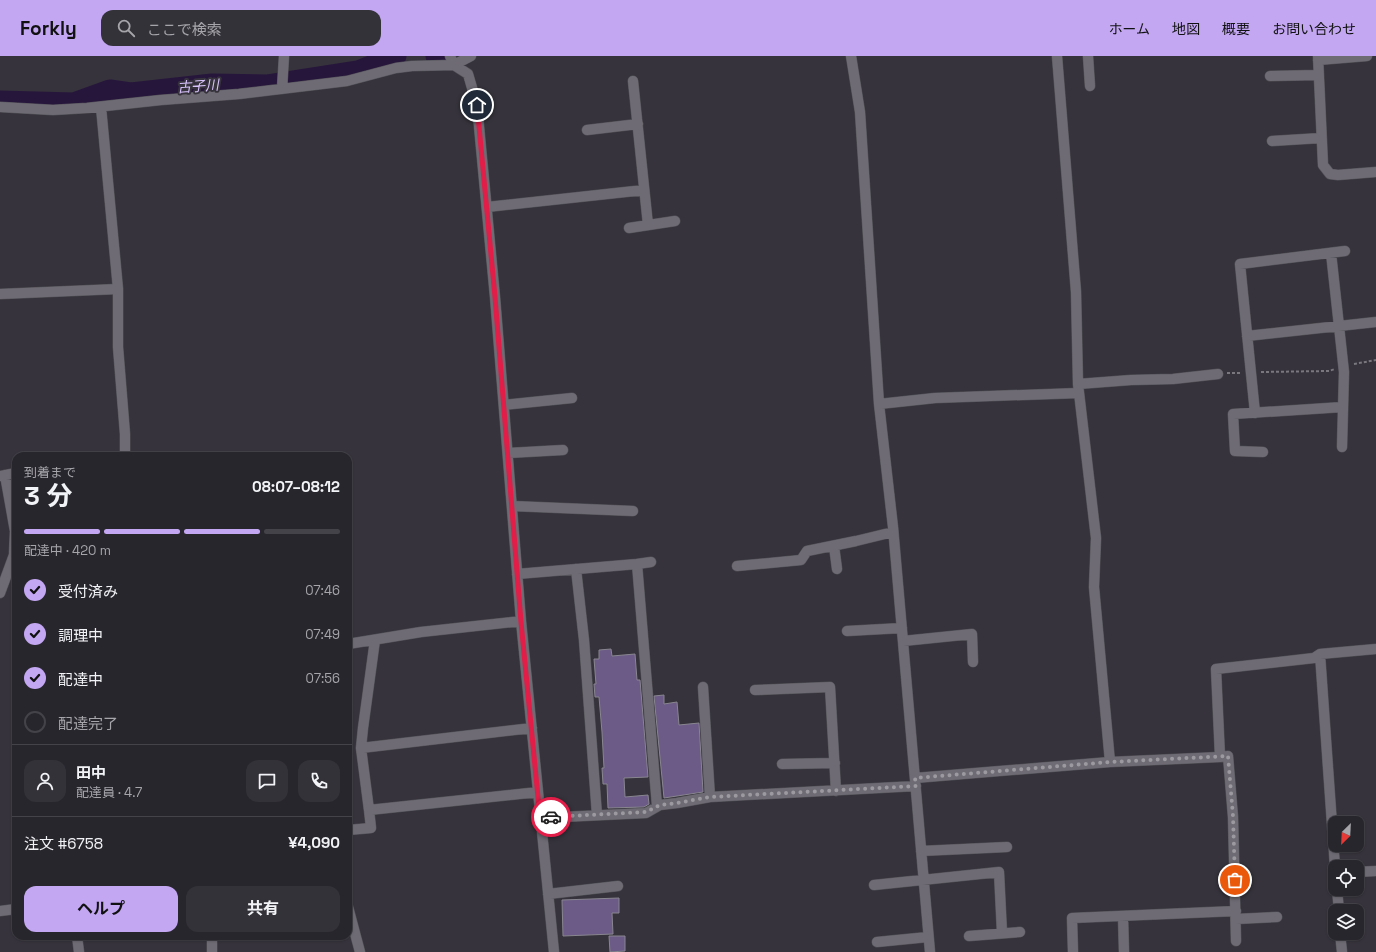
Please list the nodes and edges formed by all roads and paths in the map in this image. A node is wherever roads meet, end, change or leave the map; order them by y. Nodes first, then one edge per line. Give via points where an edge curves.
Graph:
1 (284, 56) edge
2 (471, 56) edge
3 (851, 56) edge
4 (1057, 56) edge
5 (1088, 56) edge
6 (1367, 56) edge
7 (1353, 57) edge
8 (1318, 58) edge
9 (452, 60) edge
10 (1270, 76) dead end
11 (1318, 76) junction
12 (633, 81) dead end
13 (1090, 86) dead end
14 (282, 89) junction
15 (101, 106) junction
16 (0, 107) edge
17 (638, 124) junction
18 (587, 130) dead end
19 (1321, 138) junction
20 (1272, 141) dead end
21 (1376, 172) edge
22 (644, 190) junction
23 (487, 207) junction
24 (674, 221) dead end
25 (648, 225) junction
26 (629, 228) dead end
27 (1345, 251) dead end
28 (1331, 253) junction
29 (118, 289) junction
30 (0, 294) edge
31 (1376, 322) edge
32 (1339, 326) junction
33 (1247, 336) junction
34 (1376, 360) edge
35 (1343, 367) junction
36 (1251, 373) junction
37 (1218, 374) joint
38 (1078, 388) junction
39 (572, 398) dead end
40 (879, 404) junction
41 (504, 405) junction
42 (1343, 407) junction
43 (1255, 413) junction
44 (1342, 447) dead end
45 (563, 450) dead end
46 (124, 452) edge
47 (1263, 452) dead end
48 (508, 453) junction
49 (12, 474) edge
50 (2, 475) edge
51 (512, 506) junction
52 (633, 511) dead end
53 (12, 518) edge
54 (893, 532) junction
55 (834, 546) junction
56 (12, 561) edge
57 (651, 562) dead end
58 (637, 564) junction
59 (737, 566) dead end
60 (576, 569) junction
61 (837, 569) dead end
62 (517, 574) junction
63 (0, 594) edge
64 (521, 622) junction
65 (902, 628) junction
66 (847, 631) dead end
67 (375, 640) junction
68 (903, 641) junction
69 (352, 643) edge
70 (1376, 648) edge
71 (1320, 654) junction
72 (973, 662) dead end
73 (703, 687) dead end
74 (755, 690) dead end
75 (532, 728) junction
76 (361, 748) junction
77 (1220, 757) junction
78 (1110, 762) junction
79 (835, 763) junction
80 (782, 764) dead end
81 (915, 782) junction
82 (836, 791) junction
83 (538, 792) junction
84 (710, 797) junction
85 (657, 806) junction
86 (369, 810) junction
87 (598, 815) junction
88 (540, 818) junction
89 (352, 830) edge
90 (1007, 847) dead end
91 (921, 851) junction
92 (1335, 860) edge
93 (1376, 871) edge
94 (1364, 872) edge
95 (923, 881) junction
96 (874, 885) dead end
97 (618, 886) dead end
98 (548, 894) junction
99 (12, 910) edge
100 (0, 911) edge
101 (1236, 915) junction
102 (1123, 916) junction
103 (1277, 917) dead end
104 (352, 922) edge
105 (1020, 932) dead end
106 (1002, 933) junction
107 (969, 936) dead end
108 (928, 937) junction
109 (78, 940) edge
110 (212, 940) edge
111 (1341, 940) edge
112 (1236, 941) dead end
113 (877, 942) dead end
114 (79, 952) edge
115 (212, 952) edge
116 (360, 952) edge
117 (554, 952) edge
118 (930, 952) edge
119 (1073, 952) edge
120 (1124, 952) edge
121 (1342, 952) edge

1 - 14 street
2 - 9 street
3 - 40 street via 860,112
4 - 38 street via 1076,292
5 - 13 street
6 - 7 street
7 - 8 street
8 - 11 street
9 - 14 street via 396,68 347,81
9 - 23 street via 468,74 477,105
10 - 11 street
11 - 19 street
12 - 17 street
14 - 15 street
15 - 16 street via 53,110
15 - 29 street
17 - 18 street
17 - 22 street
19 - 20 street
19 - 21 street via 1323,165 1330,174
22 - 23 street
22 - 25 street
23 - 41 street
24 - 25 street
25 - 26 street
27 - 28 street
28 - 32 street
28 - 33 street via 1240,264
29 - 30 street
29 - 46 street via 118,347
31 - 32 street
32 - 33 street
32 - 35 street
33 - 36 street
34 - 35 path
35 - 36 path via 1329,371
35 - 42 street
36 - 37 path
36 - 43 street
37 - 38 street
38 - 40 street
38 - 78 street via 1096,538 1094,587
39 - 41 street
40 - 54 street
41 - 48 street
42 - 43 street
42 - 44 street
43 - 47 street via 1233,414 1235,450
45 - 48 street
48 - 51 street
49 - 50 street
50 - 53 street
51 - 52 street
51 - 62 street
54 - 55 street
54 - 65 street
55 - 59 street via 807,551 801,560
55 - 61 street
56 - 63 street
57 - 58 street
58 - 60 street
58 - 85 street
60 - 62 street
60 - 87 street
62 - 64 street
64 - 67 street via 421,632
64 - 75 street
65 - 66 street
65 - 68 street
67 - 69 street
67 - 76 street
68 - 72 street via 972,634
68 - 81 street
70 - 71 street
71 - 77 street via 1314,658 1216,669
71 - 92 street
73 - 84 street
74 - 79 street via 830,687
75 - 76 street
75 - 83 street
76 - 86 street
77 - 78 street
77 - 101 street via 1228,756
78 - 81 street
79 - 80 street
79 - 82 street
81 - 82 street
81 - 91 street
82 - 84 street
83 - 86 street
83 - 88 street
84 - 85 street
85 - 87 street via 646,812
86 - 89 street via 370,828
87 - 88 street
88 - 98 street
90 - 91 street
91 - 95 street
93 - 94 street
95 - 96 street
95 - 106 street via 999,872
95 - 108 street
97 - 98 street
98 - 117 street
99 - 100 street
101 - 102 street
101 - 103 street
101 - 112 street
102 - 119 street via 1072,918
102 - 120 street
104 - 116 street
105 - 106 street
106 - 107 street
108 - 113 street
108 - 118 street
109 - 114 street
110 - 115 street
111 - 121 street

